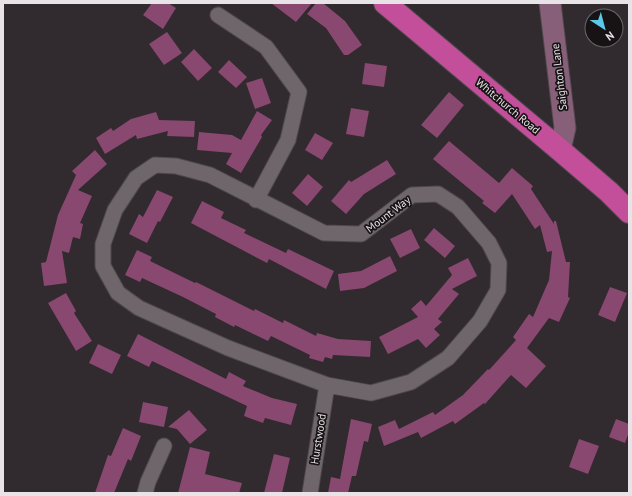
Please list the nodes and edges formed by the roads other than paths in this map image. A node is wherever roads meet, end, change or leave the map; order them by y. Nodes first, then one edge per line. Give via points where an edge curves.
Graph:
1 (385, 3) edge
2 (550, 3) edge
3 (218, 15) dead end
4 (560, 150) junction
5 (256, 200) junction
6 (629, 212) edge
7 (327, 385) junction
8 (164, 446) dead end
9 (145, 493) edge
10 (310, 493) edge

1 - 4 highway, Whitchurch Road
2 - 4 street, Saighton Lane via 565,128
3 - 5 street via 266,47 299,92 288,140
4 - 6 highway, Whitchurch Road
5 - 7 street, Mount Way via 210,175 176,166 155,165 136,178 115,210 103,244 103,266 118,293 139,308 228,348
5 - 7 street, Mount Way via 324,233 361,234 412,195 438,194 458,207 489,243 499,263 498,290 480,321 448,358 411,382 371,393
7 - 10 street, Hurstwood
8 - 9 street

